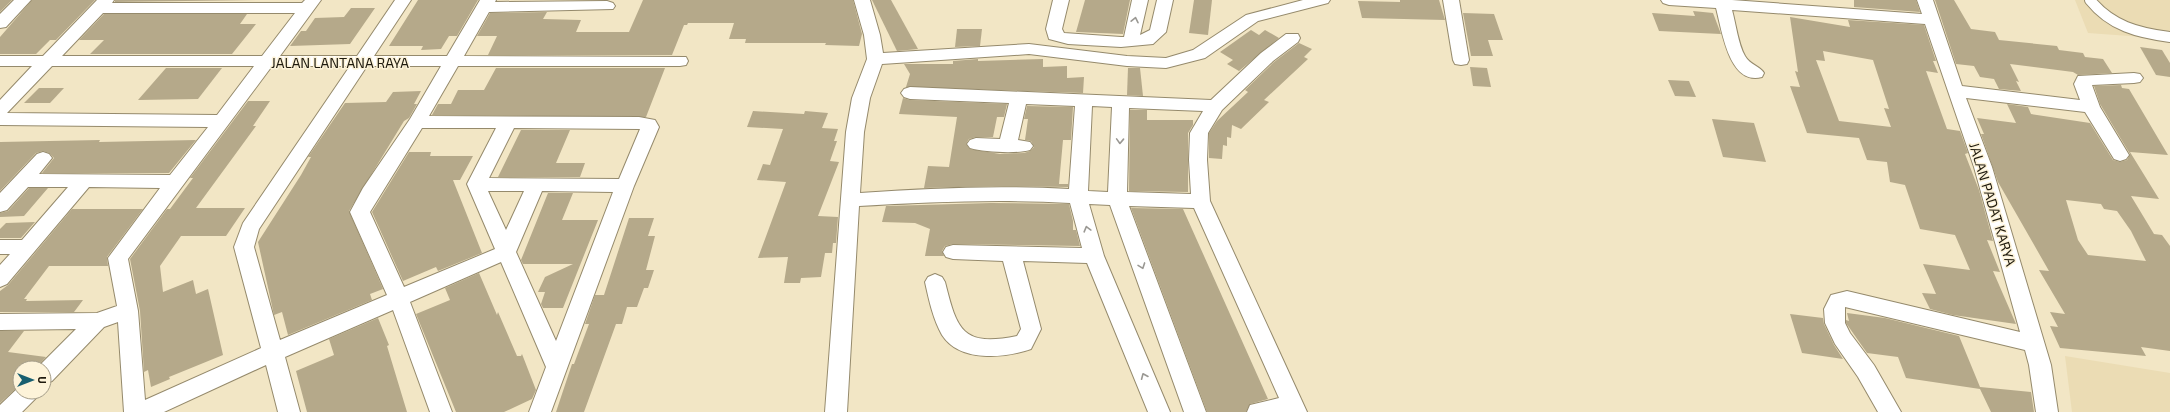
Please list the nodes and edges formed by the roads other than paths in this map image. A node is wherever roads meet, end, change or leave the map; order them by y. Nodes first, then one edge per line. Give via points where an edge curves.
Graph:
1 (23, 0) edge
2 (403, 0) edge
3 (862, 0) edge
4 (1061, 0) edge
5 (1140, 0) edge
6 (1165, 0) edge
7 (1322, 0) edge
8 (1451, 0) edge
9 (1669, 0) edge
10 (1925, 0) edge
11 (2090, 0) edge
12 (486, 3) edge
13 (563, 3) edge
14 (102, 4) edge
15 (310, 4) edge
16 (1723, 4) junction
17 (607, 6) dead end
18 (1931, 20) junction
19 (0, 23) edge
20 (2170, 37) edge
21 (1292, 38) dead end
22 (1131, 41) junction
23 (875, 59) junction
24 (1461, 60) dead end
25 (0, 61) edge
26 (680, 61) dead end
27 (46, 62) junction
28 (268, 62) junction
29 (361, 62) junction
30 (453, 62) junction
31 (1756, 73) dead end
32 (2134, 78) dead end
33 (1955, 91) junction
34 (910, 93) dead end
35 (1019, 97) junction
36 (1084, 100) junction
37 (1121, 102) junction
38 (1215, 106) junction
39 (2091, 107) junction
40 (0, 110) edge
41 (0, 119) edge
42 (223, 121) junction
43 (417, 122) junction
44 (508, 123) junction
45 (976, 144) dead end
46 (2120, 155) dead end
47 (43, 158) dead end
48 (23, 180) junction
49 (84, 180) junction
50 (176, 182) junction
51 (476, 184) junction
52 (536, 185) junction
53 (625, 186) junction
54 (1078, 197) junction
55 (1117, 199) junction
56 (851, 200) junction
57 (1201, 201) junction
58 (0, 205) edge
59 (0, 247) edge
60 (27, 247) junction
61 (506, 252) junction
62 (953, 252) dead end
63 (1011, 253) junction
64 (1094, 256) junction
65 (0, 279) edge
66 (935, 282) dead end
67 (399, 299) junction
68 (128, 311) junction
69 (97, 321) junction
70 (0, 322) edge
71 (2034, 344) junction
72 (274, 352) junction
73 (52, 367) edge
74 (557, 367) junction
75 (20, 400) edge
76 (1295, 408) edge
77 (8, 412) edge
78 (135, 412) edge
79 (142, 412) edge
80 (289, 412) edge
81 (440, 412) edge
82 (540, 412) edge
83 (836, 412) edge
84 (1159, 412) edge
85 (1196, 412) edge
86 (1258, 412) edge
87 (1890, 412) edge
88 (2047, 412) edge

1 - 19 street
2 - 29 street
3 - 23 street via 872,34
4 - 22 street via 1054,29 1060,38
22 -> 5 street
6 - 22 street via 1158,32 1147,40
7 - 23 street via 1252,18 1199,54 1166,63 1029,49
8 - 24 street
9 - 16 street
10 - 18 street, JALAN PADAT KARYA
11 - 20 lane via 2105,17 2140,34
12 - 13 street
12 - 30 street
13 - 17 street
14 - 15 street
14 - 27 street
15 - 28 street
16 - 18 street
16 - 31 street via 1737,57 1745,67
18 - 33 street, JALAN PADAT KARYA
21 - 38 street via 1267,57
23 - 56 street via 861,98 856,125
25 - 27 street, JALAN LANTANA RAYA
26 - 30 street, JALAN LANTANA RAYA
27 - 28 street, JALAN LANTANA RAYA
27 - 40 street
28 - 29 street, JALAN LANTANA RAYA
28 - 42 street
29 - 30 street, JALAN LANTANA RAYA
29 - 72 street via 250,228 244,247
30 - 43 street
32 - 39 street via 2084,80
33 - 39 street
33 - 71 street, JALAN PADAT KARYA via 1983,167
34 - 35 street
35 - 36 street
35 - 45 street via 1016,146
36 - 37 street
36 - 54 street
37 - 38 street
37 -> 55 street
38 - 57 street via 1200,133 1198,160
39 - 46 street
41 - 42 street
42 - 50 street
43 - 44 street
43 - 67 street via 360,212
44 - 51 street
44 - 53 street via 649,124 649,131
47 - 48 street
48 - 49 street
48 - 58 street
49 - 50 street
49 - 60 street
50 - 68 street via 118,258
51 - 52 street
51 - 61 street
52 - 53 street
52 - 61 street
53 - 74 street
54 - 55 street
54 - 56 street via 980,193
64 -> 54 street
55 - 57 street
55 -> 85 street
56 - 83 street
57 - 76 street
59 - 60 street
60 - 65 street
61 - 67 street
61 - 74 street
62 - 63 street
63 - 64 street
63 - 66 street via 1031,329 1024,342 1014,346 985,348 963,344 948,327
84 -> 64 street
67 - 72 street
67 - 81 street
68 - 69 street
68 - 78 street
69 - 70 street
69 - 73 street
71 - 87 street via 1847,299 1838,301 1834,309 1834,323
71 - 88 street, JALAN PADAT KARYA
72 - 79 street
72 - 80 street
74 - 82 street
75 - 77 street
76 - 86 street

